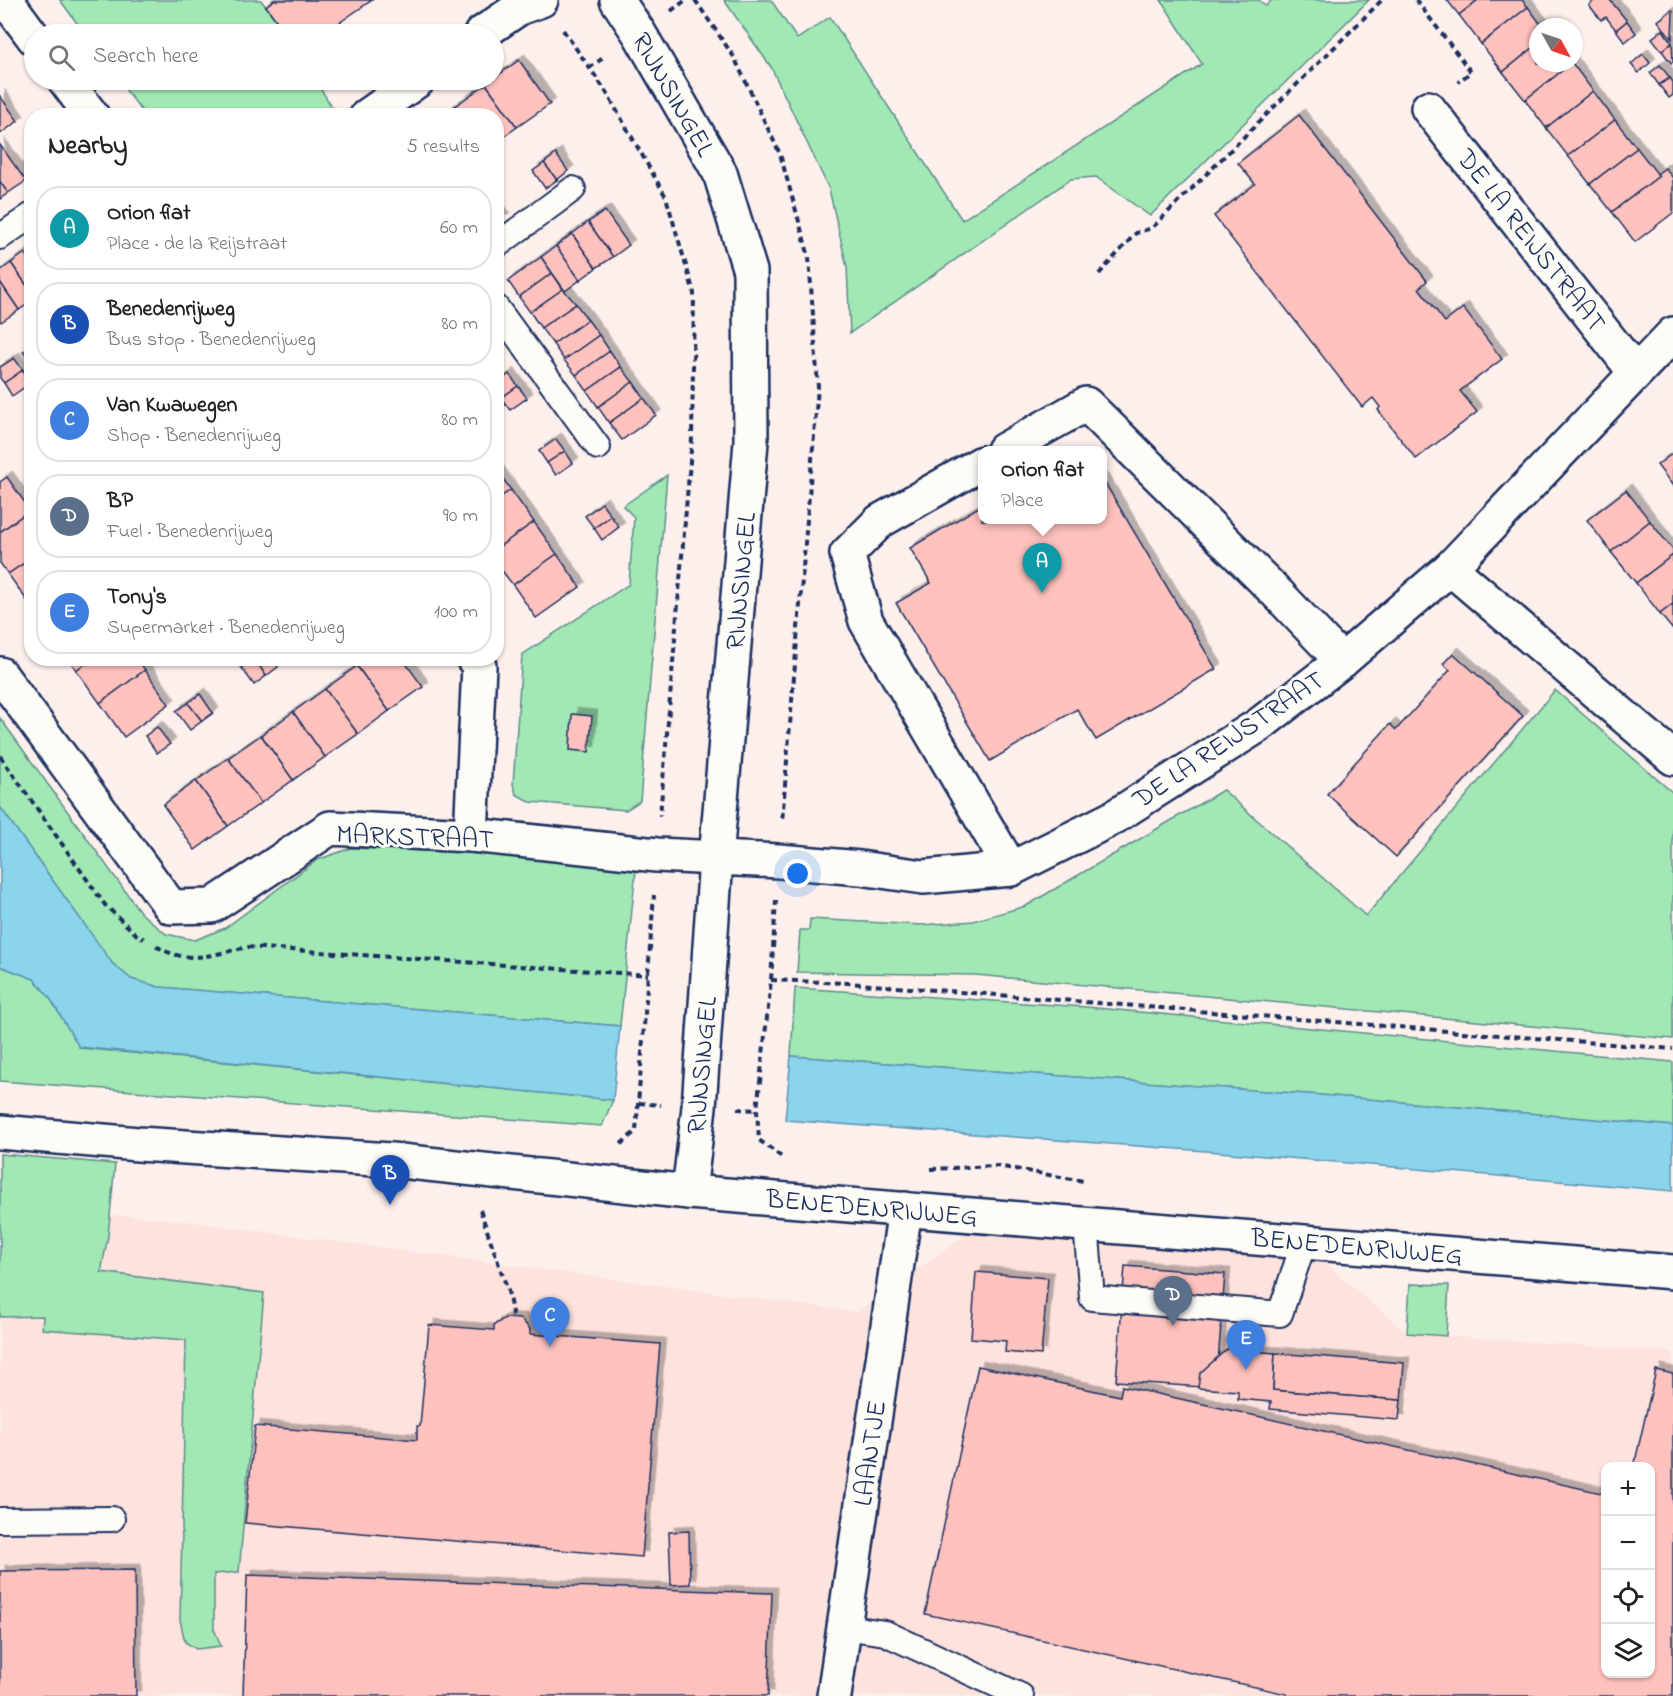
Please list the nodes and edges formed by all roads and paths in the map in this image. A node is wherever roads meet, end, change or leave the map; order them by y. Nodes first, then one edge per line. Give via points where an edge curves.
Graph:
1 (6, 0) edge
2 (541, 0) edge
3 (617, 0) edge
4 (1382, 0) edge
5 (1416, 0) edge
6 (24, 24) edge
7 (496, 24) edge
8 (562, 29) dead end
9 (72, 90) edge
10 (404, 90) edge
11 (86, 108) edge
12 (378, 108) edge
13 (1428, 108) joint
14 (573, 189) dead end
15 (24, 220) edge
16 (0, 237) edge
17 (504, 240) edge
18 (1099, 274) dead end
19 (504, 318) edge
20 (1673, 334) edge
21 (1635, 372) junction
22 (1011, 446) edge
23 (598, 447) dead end
24 (978, 465) edge
25 (1450, 568) junction
26 (1342, 661) junction
27 (479, 666) edge
28 (0, 674) edge
29 (0, 756) edge
30 (1673, 758) edge
31 (471, 835) junction
32 (657, 855) junction
33 (716, 859) junction
34 (779, 861) junction
35 (1011, 869) junction
36 (145, 940) dead end
37 (153, 945) dead end
38 (648, 975) junction
39 (771, 980) junction
40 (1673, 1049) edge
41 (639, 1103) dead end
42 (757, 1110) dead end
43 (0, 1132) edge
44 (689, 1192) junction
45 (480, 1209) dead end
46 (905, 1209) junction
47 (1086, 1224) junction
48 (1304, 1242) junction
49 (1673, 1272) edge
50 (513, 1318) dead end
51 (112, 1519) dead end
52 (0, 1520) edge
53 (844, 1627) junction
54 (834, 1696) edge
55 (1021, 1696) edge

1 - 6 street
2 - 7 street via 519,8
3 - 33 street, RIJNSINGEL via 720,173 750,271 751,442
4 - 18 path via 1152,228 1136,233
5 - 13 path via 1471,72
8 - 32 path via 605,90 666,197 694,293 692,438
9 - 11 street
10 - 12 street
13 - 21 street, DE LA REIJSTRAAT
14 - 17 lane
15 - 16 lane
19 - 23 lane
20 - 21 street, DE LA REIJSTRAAT
21 - 25 street, DE LA REIJSTRAAT
22 - 26 street via 1086,404
24 - 35 street via 880,522 847,554 866,621
25 - 26 street, DE LA REIJSTRAAT
25 - 30 street
26 - 35 street, DE LA REIJSTRAAT via 1259,725 1111,819
27 - 31 street
28 - 31 street, MARKSTRAAT via 171,907 212,906 330,828
29 - 36 path via 105,905
31 - 32 street, MARKSTRAAT
32 - 33 street, MARKSTRAAT
32 - 38 path
33 - 34 street, DE LA REIJSTRAAT
33 - 44 street, RIJNSINGEL via 699,1107
34 - 35 street, DE LA REIJSTRAAT via 923,877
34 - 39 path
37 - 38 path via 170,954 193,958 248,947
38 - 41 path
39 - 40 path via 872,984
39 - 42 path
43 - 44 street, BENEDENRIJWEG via 391,1160
44 - 46 street, BENEDENRIJWEG
45 - 50 path via 508,1291
46 - 47 street, BENEDENRIJWEG
46 - 53 street, LAANTJE
47 - 48 street, BENEDENRIJWEG
47 - 48 lane via 1092,1298 1280,1314
48 - 49 street, BENEDENRIJWEG
51 - 52 lane
53 - 54 street, LAANTJE
53 - 55 lane via 885,1633

